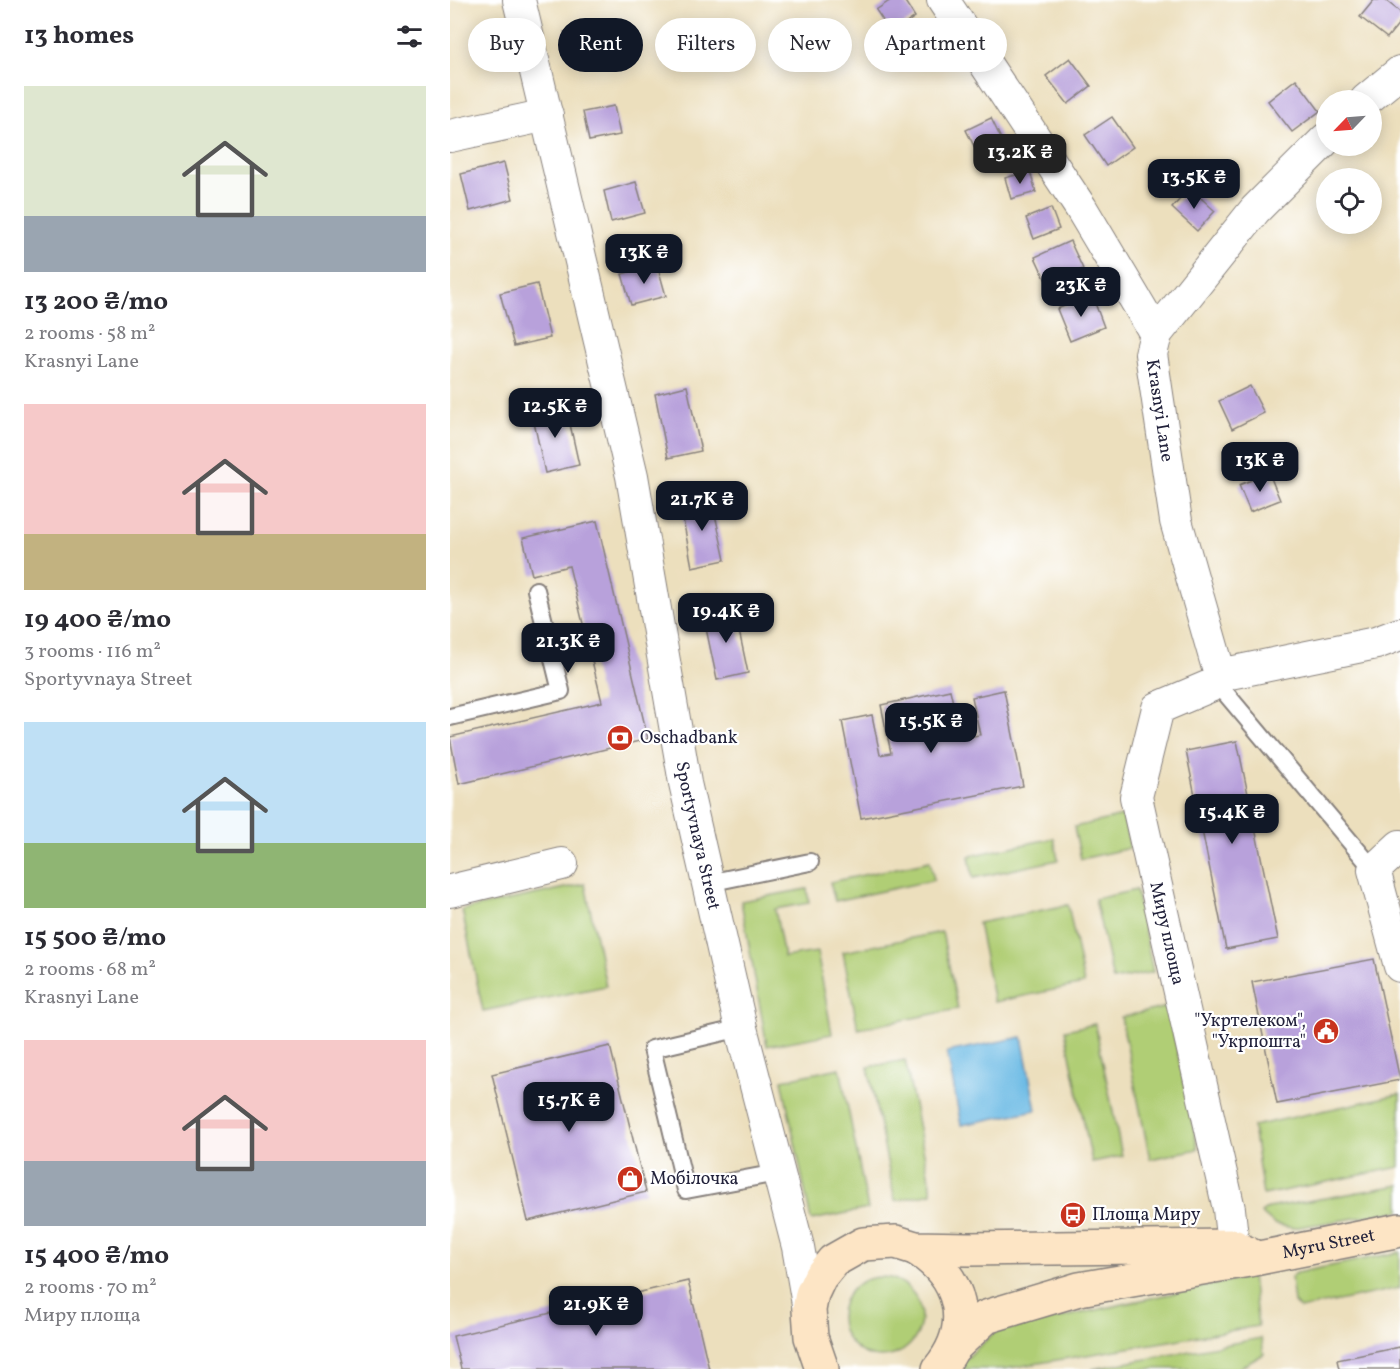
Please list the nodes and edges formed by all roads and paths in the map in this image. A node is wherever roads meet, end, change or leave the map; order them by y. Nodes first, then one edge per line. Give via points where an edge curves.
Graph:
1 (519, 0) edge
2 (943, 0) edge
3 (1400, 72) edge
4 (1378, 90) edge
5 (547, 115) junction
6 (450, 136) edge
7 (1316, 149) edge
8 (1156, 334) junction
9 (536, 590) dead end
10 (1400, 634) edge
11 (1218, 679) junction
12 (450, 717) edge
13 (1400, 846) edge
14 (810, 862) dead end
15 (562, 864) dead end
16 (1374, 870) junction
17 (708, 883) junction
18 (450, 891) edge
19 (1400, 966) edge
20 (741, 1028) junction
21 (777, 1173) junction
22 (1400, 1230) edge
23 (798, 1247) junction
24 (915, 1248) junction
25 (1245, 1252) junction
26 (845, 1253) junction
27 (809, 1311) junction
28 (946, 1359) edge
29 (824, 1365) edge

1 - 5 street, Sportyvnaya Street
2 - 8 street, Krasnyi Lane via 1081,208
3 - 4 street
5 - 6 street
5 - 17 street, Sportyvnaya Street via 632,476 686,783
7 - 8 street via 1255,210
8 - 11 street, Krasnyi Lane via 1151,354 1176,521
9 - 12 lane via 561,691
10 - 11 street
11 - 16 lane
11 - 25 street, Миру площа via 1158,708 1136,797 1229,1209
13 - 16 street
14 - 17 lane
15 - 18 street
16 - 19 street
17 - 20 street, Sportyvnaya Street
20 - 21 street, Sportyvnaya Street
20 - 21 lane via 652,1049 686,1190
21 - 23 street, Sportyvnaya Street
22 - 25 street, Myru Street
23 - 26 street
23 - 27 street, Sportyvnaya Street
24 - 25 street
24 - 26 street via 879,1242
24 - 28 street via 940,1266 957,1294 960,1323
25 - 28 street via 1079,1289 986,1317
26 - 27 street via 820,1277
27 - 29 street via 811,1337

